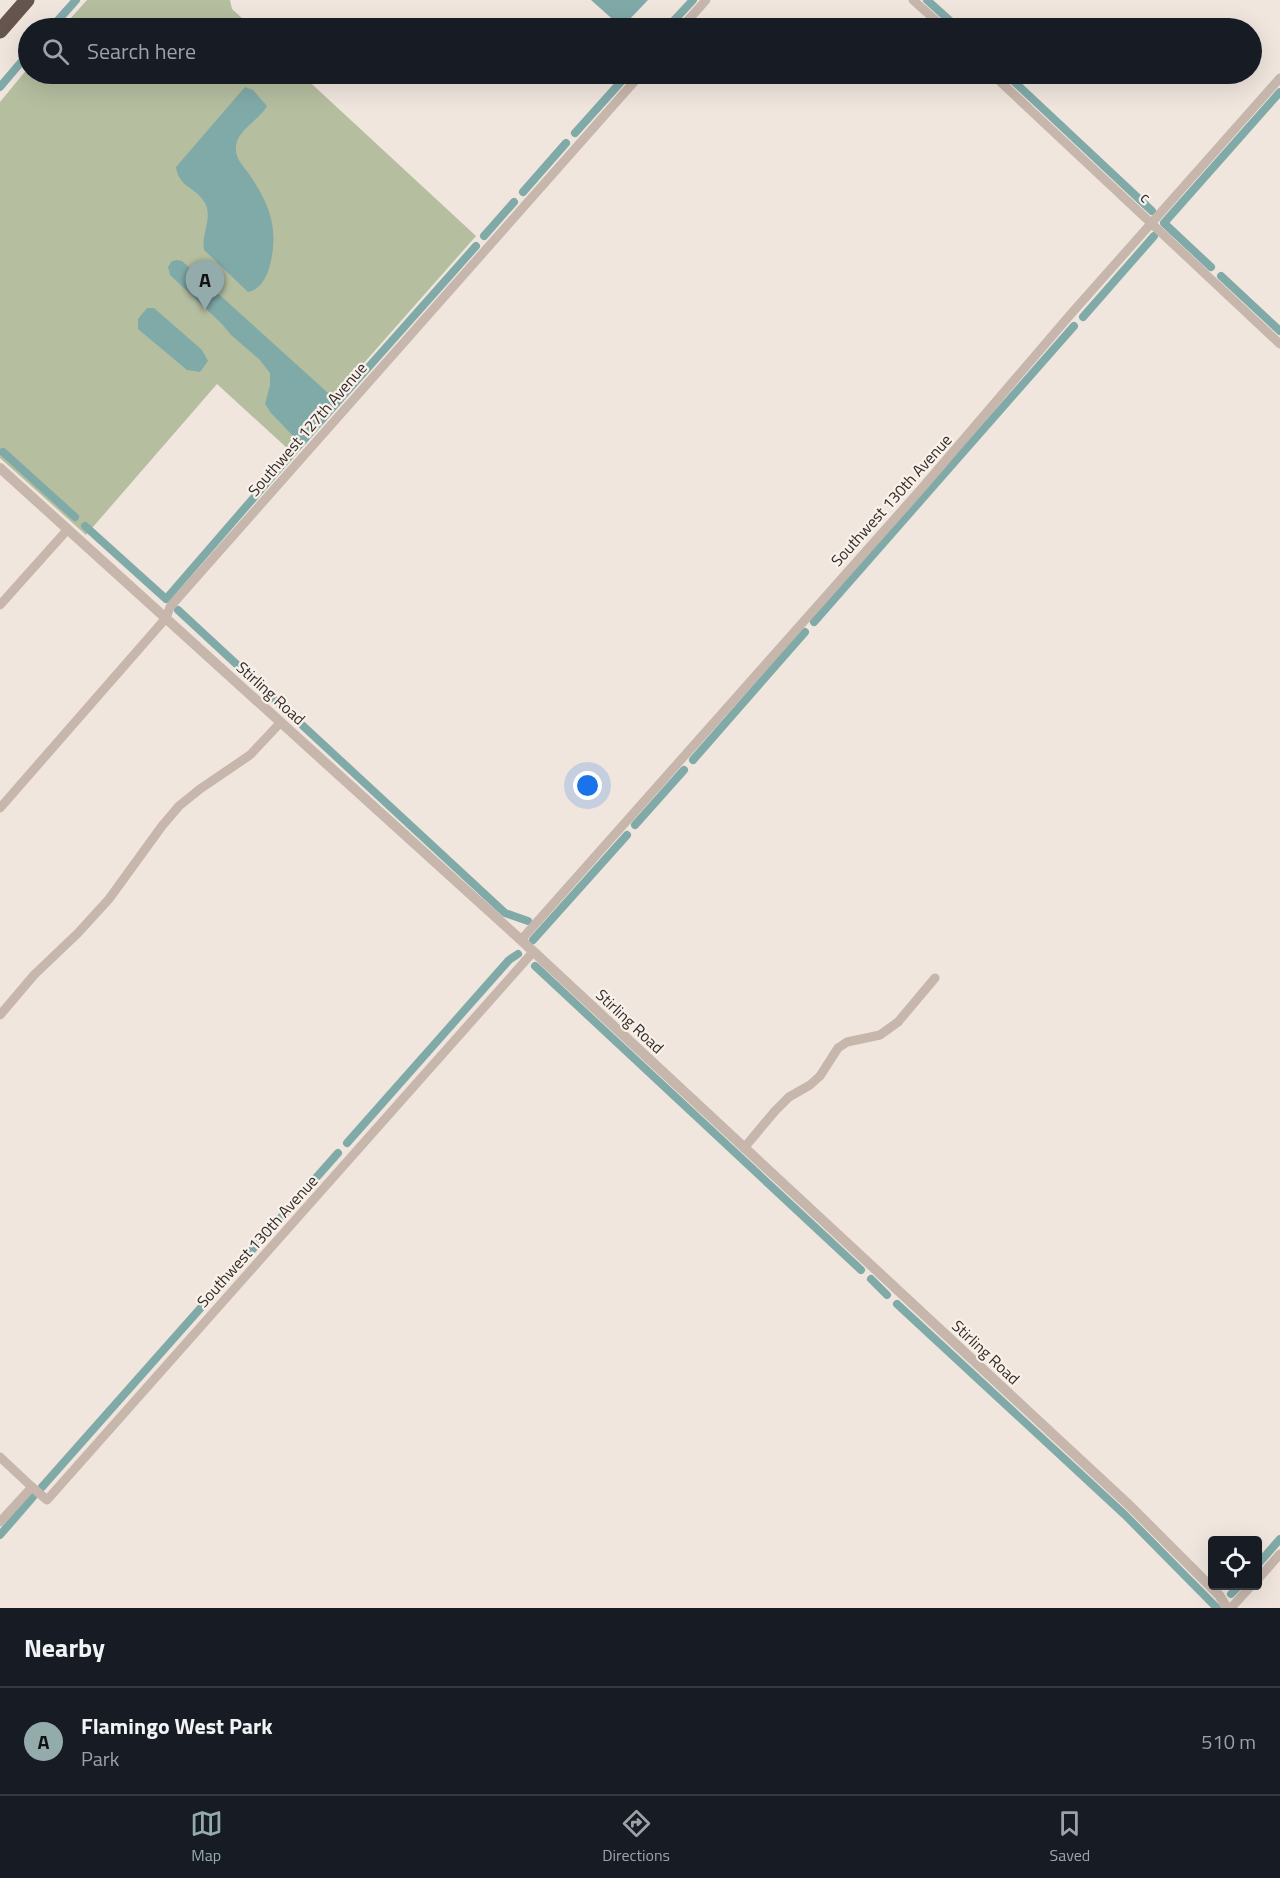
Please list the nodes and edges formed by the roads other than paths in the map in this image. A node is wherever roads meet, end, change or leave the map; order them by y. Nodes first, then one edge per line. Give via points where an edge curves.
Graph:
1 (27, 0) edge
2 (706, 0) edge
3 (913, 0) edge
4 (690, 18) edge
5 (933, 18) edge
6 (0, 32) edge
7 (1280, 78) edge
8 (632, 84) edge
9 (1003, 84) edge
10 (1152, 224) junction
11 (1280, 344) edge
12 (0, 468) edge
13 (68, 529) junction
14 (1, 603) edge
15 (166, 618) junction
16 (281, 722) junction
17 (0, 808) edge
18 (520, 940) junction
19 (533, 952) junction
20 (935, 978) dead end
21 (0, 1015) edge
22 (744, 1148) junction
23 (0, 1457) edge
24 (32, 1487) junction
25 (0, 1522) edge
26 (1280, 1554) edge
27 (1262, 1574) edge
28 (1247, 1590) edge
29 (1229, 1608) edge

1 - 6 highway
2 - 4 street
3 - 5 street
7 - 10 street, Southwest 130th Avenue
8 - 15 street, Southwest 127th Avenue via 170,607
9 - 10 street, c
10 - 11 street, c
10 - 18 street, Southwest 130th Avenue
12 - 13 street, Stirling Road
13 - 14 street
13 - 15 street, Stirling Road
15 - 16 street, Stirling Road
15 - 17 street, Southwest 127th Avenue
16 - 18 street, Stirling Road
16 - 21 street via 250,755 179,806 109,899
18 - 19 street, Stirling Road
19 - 22 street, Stirling Road
19 - 24 street, Southwest 130th Avenue via 47,1500
20 - 22 street via 898,1022 880,1035 847,1042 838,1048 820,1076 789,1097
22 - 29 street, Stirling Road via 1134,1509
23 - 24 street
24 - 25 street
26 - 27 street
28 - 29 street

